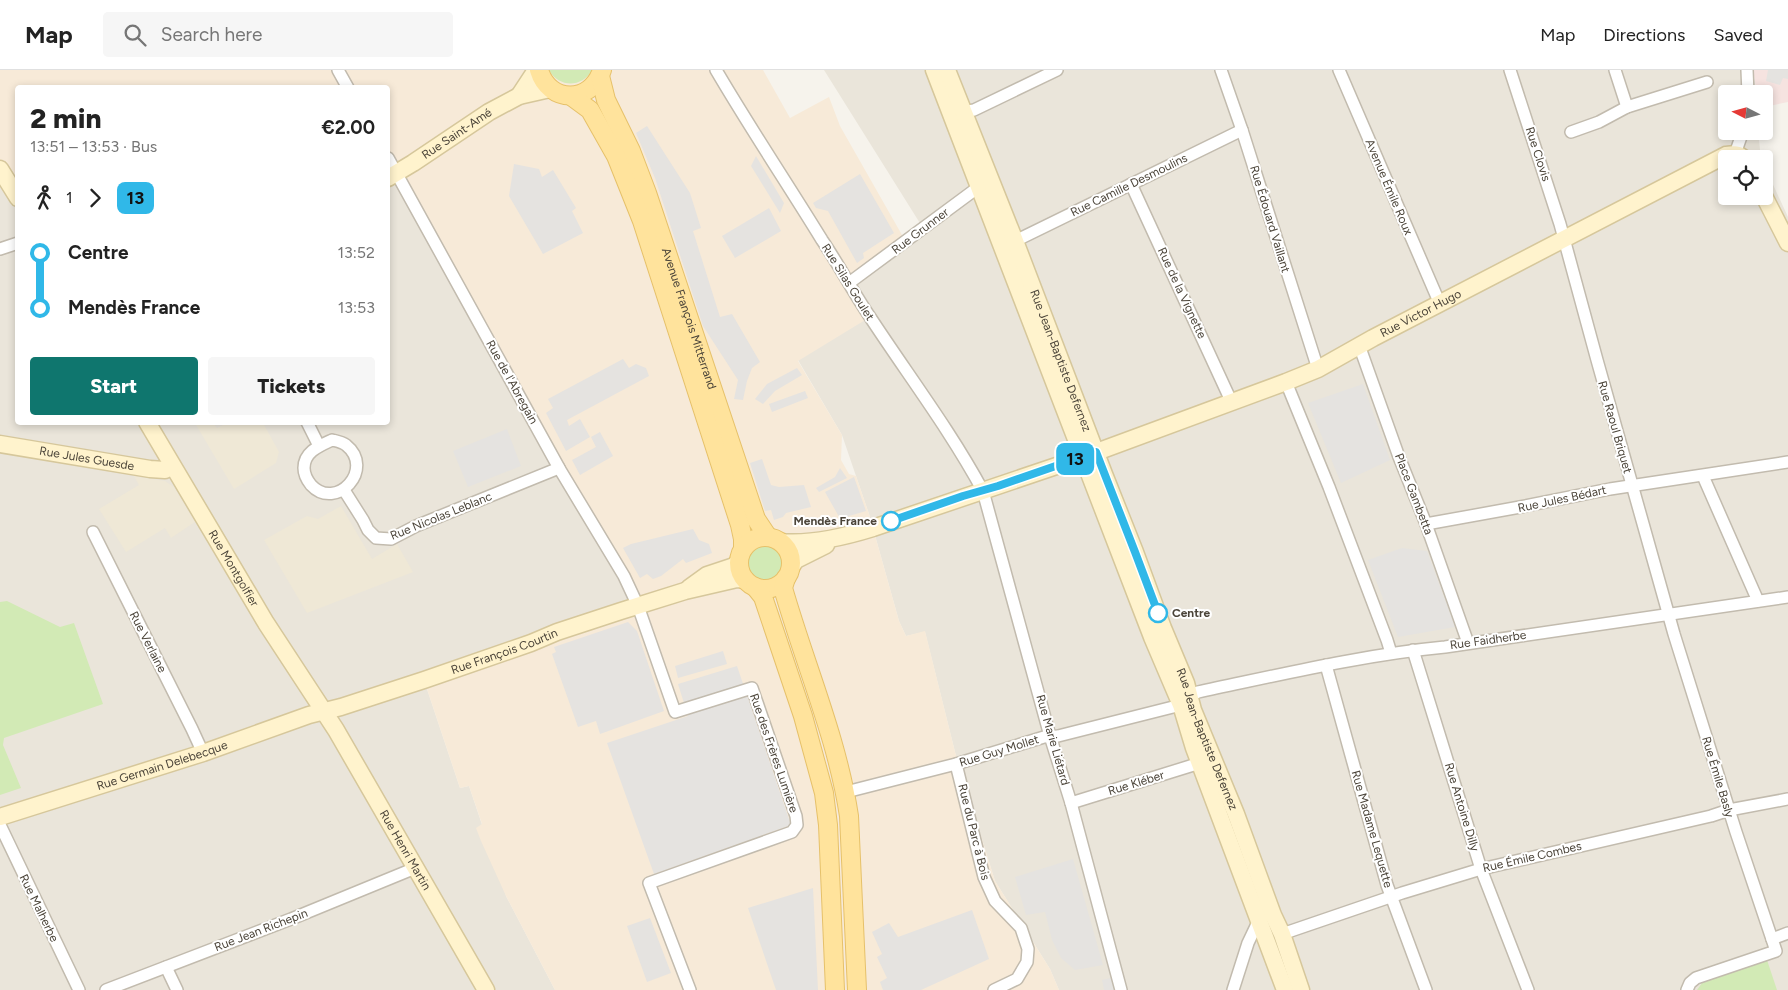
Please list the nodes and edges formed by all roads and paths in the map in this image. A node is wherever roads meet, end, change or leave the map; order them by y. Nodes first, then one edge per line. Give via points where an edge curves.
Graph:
1 (338, 70) edge
2 (537, 70) edge
3 (716, 70) edge
4 (934, 70) edge
5 (947, 70) edge
6 (1057, 70) edge
7 (1221, 70) edge
8 (1339, 70) edge
9 (1510, 70) edge
10 (1615, 70) edge
11 (1747, 70) edge
12 (601, 73) edge
13 (1707, 82) dead end
14 (346, 85) edge
15 (1748, 85) edge
16 (550, 89) junction
17 (519, 96) junction
18 (572, 96) junction
19 (1627, 107) junction
20 (963, 112) junction
21 (1242, 130) junction
22 (1571, 132) dead end
23 (1718, 159) edge
24 (0, 169) edge
25 (392, 176) edge
26 (984, 183) junction
27 (1132, 184) junction
28 (15, 193) edge
29 (1769, 205) edge
30 (1564, 239) junction
31 (1016, 241) junction
32 (1788, 243) edge
33 (15, 244) edge
34 (0, 249) edge
35 (849, 283) junction
36 (1440, 304) junction
37 (1359, 345) junction
38 (1318, 369) junction
39 (1286, 382) junction
40 (1232, 403) junction
41 (149, 425) edge
42 (308, 425) edge
43 (0, 444) edge
44 (319, 446) junction
45 (1089, 454) junction
46 (1788, 462) edge
47 (172, 466) junction
48 (559, 468) junction
49 (1703, 476) junction
50 (1632, 486) junction
51 (344, 490) junction
52 (983, 491) junction
53 (748, 522) junction
54 (1426, 524) junction
55 (93, 532) dead end
56 (855, 533) junction
57 (774, 539) junction
58 (741, 555) junction
59 (788, 572) junction
60 (751, 584) junction
61 (685, 592) junction
62 (1788, 597) edge
63 (1758, 601) junction
64 (638, 606) junction
65 (1668, 614) junction
66 (1468, 643) junction
67 (1413, 650) junction
68 (1391, 653) junction
69 (1326, 665) junction
70 (1186, 700) junction
71 (324, 712) junction
72 (1050, 736) junction
73 (203, 753) junction
74 (1200, 762) junction
75 (956, 764) junction
76 (846, 792) junction
77 (1788, 800) edge
78 (1071, 803) junction
79 (1729, 810) junction
80 (0, 817) edge
81 (0, 825) edge
82 (415, 866) junction
83 (1481, 869) junction
84 (1391, 897) junction
85 (1258, 922) junction
86 (1788, 933) edge
87 (1282, 934) junction
88 (1772, 938) junction
89 (166, 967) junction
90 (79, 990) edge
91 (106, 990) edge
92 (177, 990) edge
93 (486, 990) edge
94 (690, 990) edge
95 (836, 990) edge
96 (857, 990) edge
97 (994, 990) edge
98 (1121, 990) edge
99 (1233, 990) edge
100 (1285, 990) edge
101 (1301, 990) edge
102 (1426, 990) edge
103 (1528, 990) edge
104 (1687, 990) edge

1 - 14 street
2 - 16 main road
2 - 17 street
3 - 35 street, Rue Silas Goulet
4 - 26 street, Rue Jean-Baptiste Defernez
5 - 20 street, Rue Jean-Baptiste Defernez
6 - 20 street via 974,110
7 - 21 street, Rue Édouard Vaillant
8 - 36 street, Avenue Émile Roux
9 - 30 street, Rue Clovis
10 - 19 street
11 - 15 street
12 - 18 main road via 591,88
12 - 53 main road, Avenue François Mitterrand via 606,100 647,193
13 - 19 street
16 - 17 street
16 - 18 main road
17 - 25 street, Rue Saint-Amé
18 - 53 main road, Avenue François Mitterrand via 590,110 616,156
19 - 22 street
20 - 26 street, Rue Jean-Baptiste Defernez
21 - 27 street, Rue Camille Desmoulins
21 - 38 street, Rue Édouard Vaillant
23 - 30 street, Rue Victor Hugo
24 - 28 street
25 - 48 street, Rue de l'Abregain
26 - 31 street, Rue Jean-Baptiste Defernez
26 - 35 street, Rue Grunner
26 - 45 street, Rue Jean-Baptiste Defernez via 1072,434
27 - 31 street, Rue Camille Desmoulins
27 - 40 street, Rue de la Vignette
29 - 32 street
30 - 36 street, Rue Victor Hugo
30 - 50 street, Rue Raoul Briquet
31 - 45 street, Rue Jean-Baptiste Defernez
33 - 34 street
35 - 52 street, Rue Silas Goulet
36 - 37 street, Rue Victor Hugo
37 - 38 street, Rue Victor Hugo
37 - 54 street, Place Gambetta
38 - 39 street, Rue Victor Hugo
39 - 40 street, Rue Victor Hugo
39 - 68 street
40 - 45 street, Rue Victor Hugo
41 - 47 street, Rue Montgolfier
42 - 44 street
43 - 47 street, Rue Jules Guesde via 150,469 165,470
44 - 51 street via 332,440 345,444 354,454 357,468 353,481
44 - 51 street via 304,459 307,480 324,493
45 - 52 street
45 - 70 street, Rue Jean-Baptiste Defernez
46 - 49 street, Rue Jules Bédart
47 - 71 street, Rue Montgolfier via 266,623
48 - 51 street, Rue Nicolas Leblanc via 391,539 376,538 368,530
48 - 64 street, Rue de l'Abregain via 624,576
49 - 50 street, Rue Jules Bédart
49 - 63 street
50 - 54 street, Rue Jules Bédart
50 - 65 street, Rue Raoul Briquet
52 - 56 street
52 - 72 street, Rue Marie Liétard
53 - 57 main road
53 - 58 main road
54 - 66 street, Place Gambetta
55 - 73 street, Rue Verlaine
56 - 57 street via 804,543
56 - 59 street via 807,553 796,560
57 - 58 main road via 758,538 750,542
57 - 59 main road via 789,553
58 - 60 main road via 740,571
58 - 61 street via 734,566 707,575
59 - 60 main road via 780,584 772,588 763,589
59 - 76 main road via 783,588 833,741
60 - 61 street, Rue François Courtin via 738,580
60 - 95 main road via 764,597 824,793
61 - 64 street, Rue François Courtin
62 - 63 street, Rue Faidherbe
63 - 65 street, Rue Faidherbe
64 - 71 street, Rue François Courtin
64 - 94 street, Rue des Frères Lumière via 675,712 752,688 796,816 797,825 792,832 649,883
65 - 66 street, Rue Faidherbe
65 - 79 street, Rue Émile Basly
66 - 67 street, Rue Faidherbe
67 - 68 street, Rue Faidherbe
67 - 83 street, Rue Antoine Dilly
68 - 69 street, Rue Faidherbe
69 - 70 street, Rue Faidherbe via 1198,692
69 - 84 street, Rue Madame Lequette
70 - 72 street, Rue Guy Mollet
70 - 74 street, Rue Jean-Baptiste Defernez
70 - 87 street, Rue Jean-Baptiste Defernez via 1195,714
71 - 73 street, Rue Germain Delebecque
71 - 82 street, Rue Henri Martin
72 - 75 street, Rue Guy Mollet
72 - 78 street, Rue Marie Liétard
73 - 80 street, Rue Germain Delebecque
74 - 78 street, Rue Kléber
74 - 85 street, Rue Jean-Baptiste Defernez
75 - 76 street, Rue Guy Mollet
75 - 97 street, Rue du Parc à Bois via 984,877 995,901 1021,928 1028,949 1027,962 1017,978
76 - 96 main road via 850,816
77 - 79 street, Rue Émile Combes
78 - 98 street, Rue Marie Liétard
79 - 83 street, Rue Émile Combes
79 - 88 street, Rue Émile Basly
81 - 90 street, Rue Malherbe
82 - 89 street, Rue Jean Richepin via 291,919
82 - 93 street, Rue Henri Martin
83 - 84 street, Rue Émile Combes
83 - 103 street, Rue Antoine Dilly
84 - 87 street, Rue Émile Combes
84 - 102 street, Rue Madame Lequette
85 - 99 street
85 - 100 street, Rue Jean-Baptiste Defernez
86 - 88 street
87 - 101 street, Rue Jean-Baptiste Defernez
88 - 104 street, Rue Émile Basly via 1776,951 1696,978
89 - 91 street, Rue Jean Richepin
89 - 92 street

